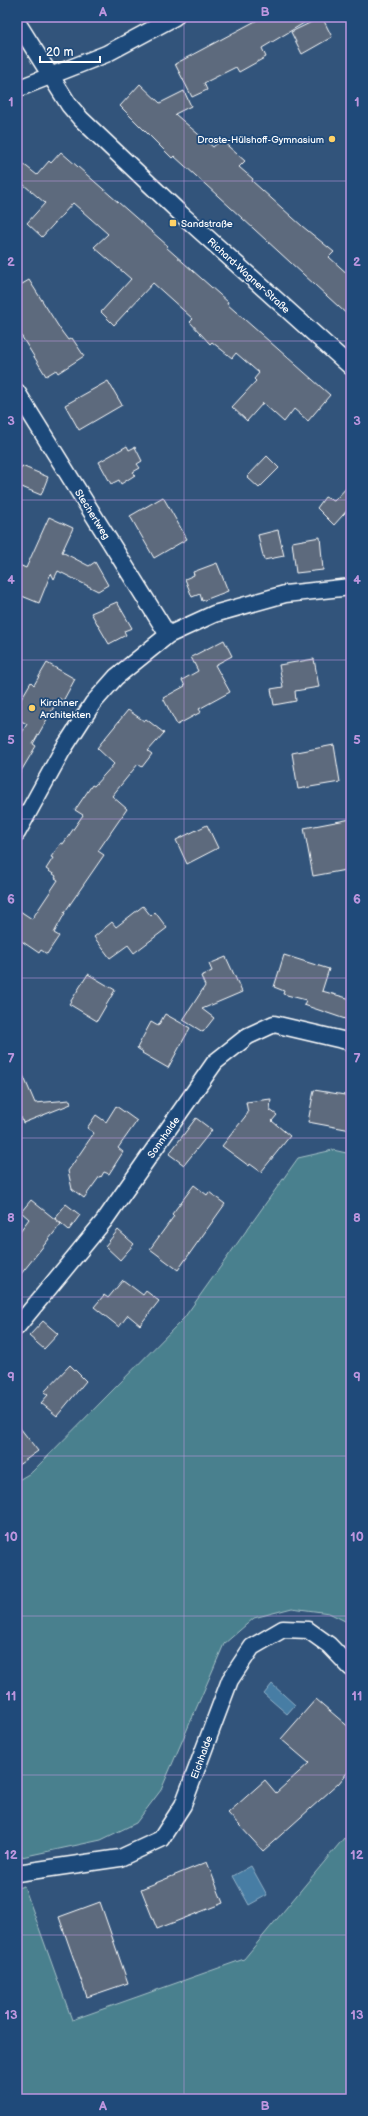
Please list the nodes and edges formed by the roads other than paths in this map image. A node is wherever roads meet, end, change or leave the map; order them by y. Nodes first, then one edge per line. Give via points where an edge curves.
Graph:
1 (174, 17) edge
2 (17, 22) edge
3 (52, 77) junction
4 (17, 89) edge
5 (351, 367) edge
6 (17, 392) edge
7 (351, 587) edge
8 (168, 635) junction
9 (17, 833) edge
10 (351, 1042) edge
11 (17, 1327) edge
12 (351, 1668) edge
13 (17, 1873) edge

1 - 3 street via 106,54
2 - 3 street, Richard-Wagner-Straße
3 - 4 street
3 - 5 street, Richard-Wagner-Straße via 69,105 93,130 180,213
6 - 8 street, Stechertweg
7 - 8 street via 285,594 214,614
8 - 9 street via 116,677 93,703 62,751
10 - 11 street, Sonnhalde via 274,1024 248,1036 215,1062 104,1221
12 - 13 street, Eichhalde via 329,1645 308,1630 283,1629 252,1647 230,1680 183,1804 161,1839 120,1858

